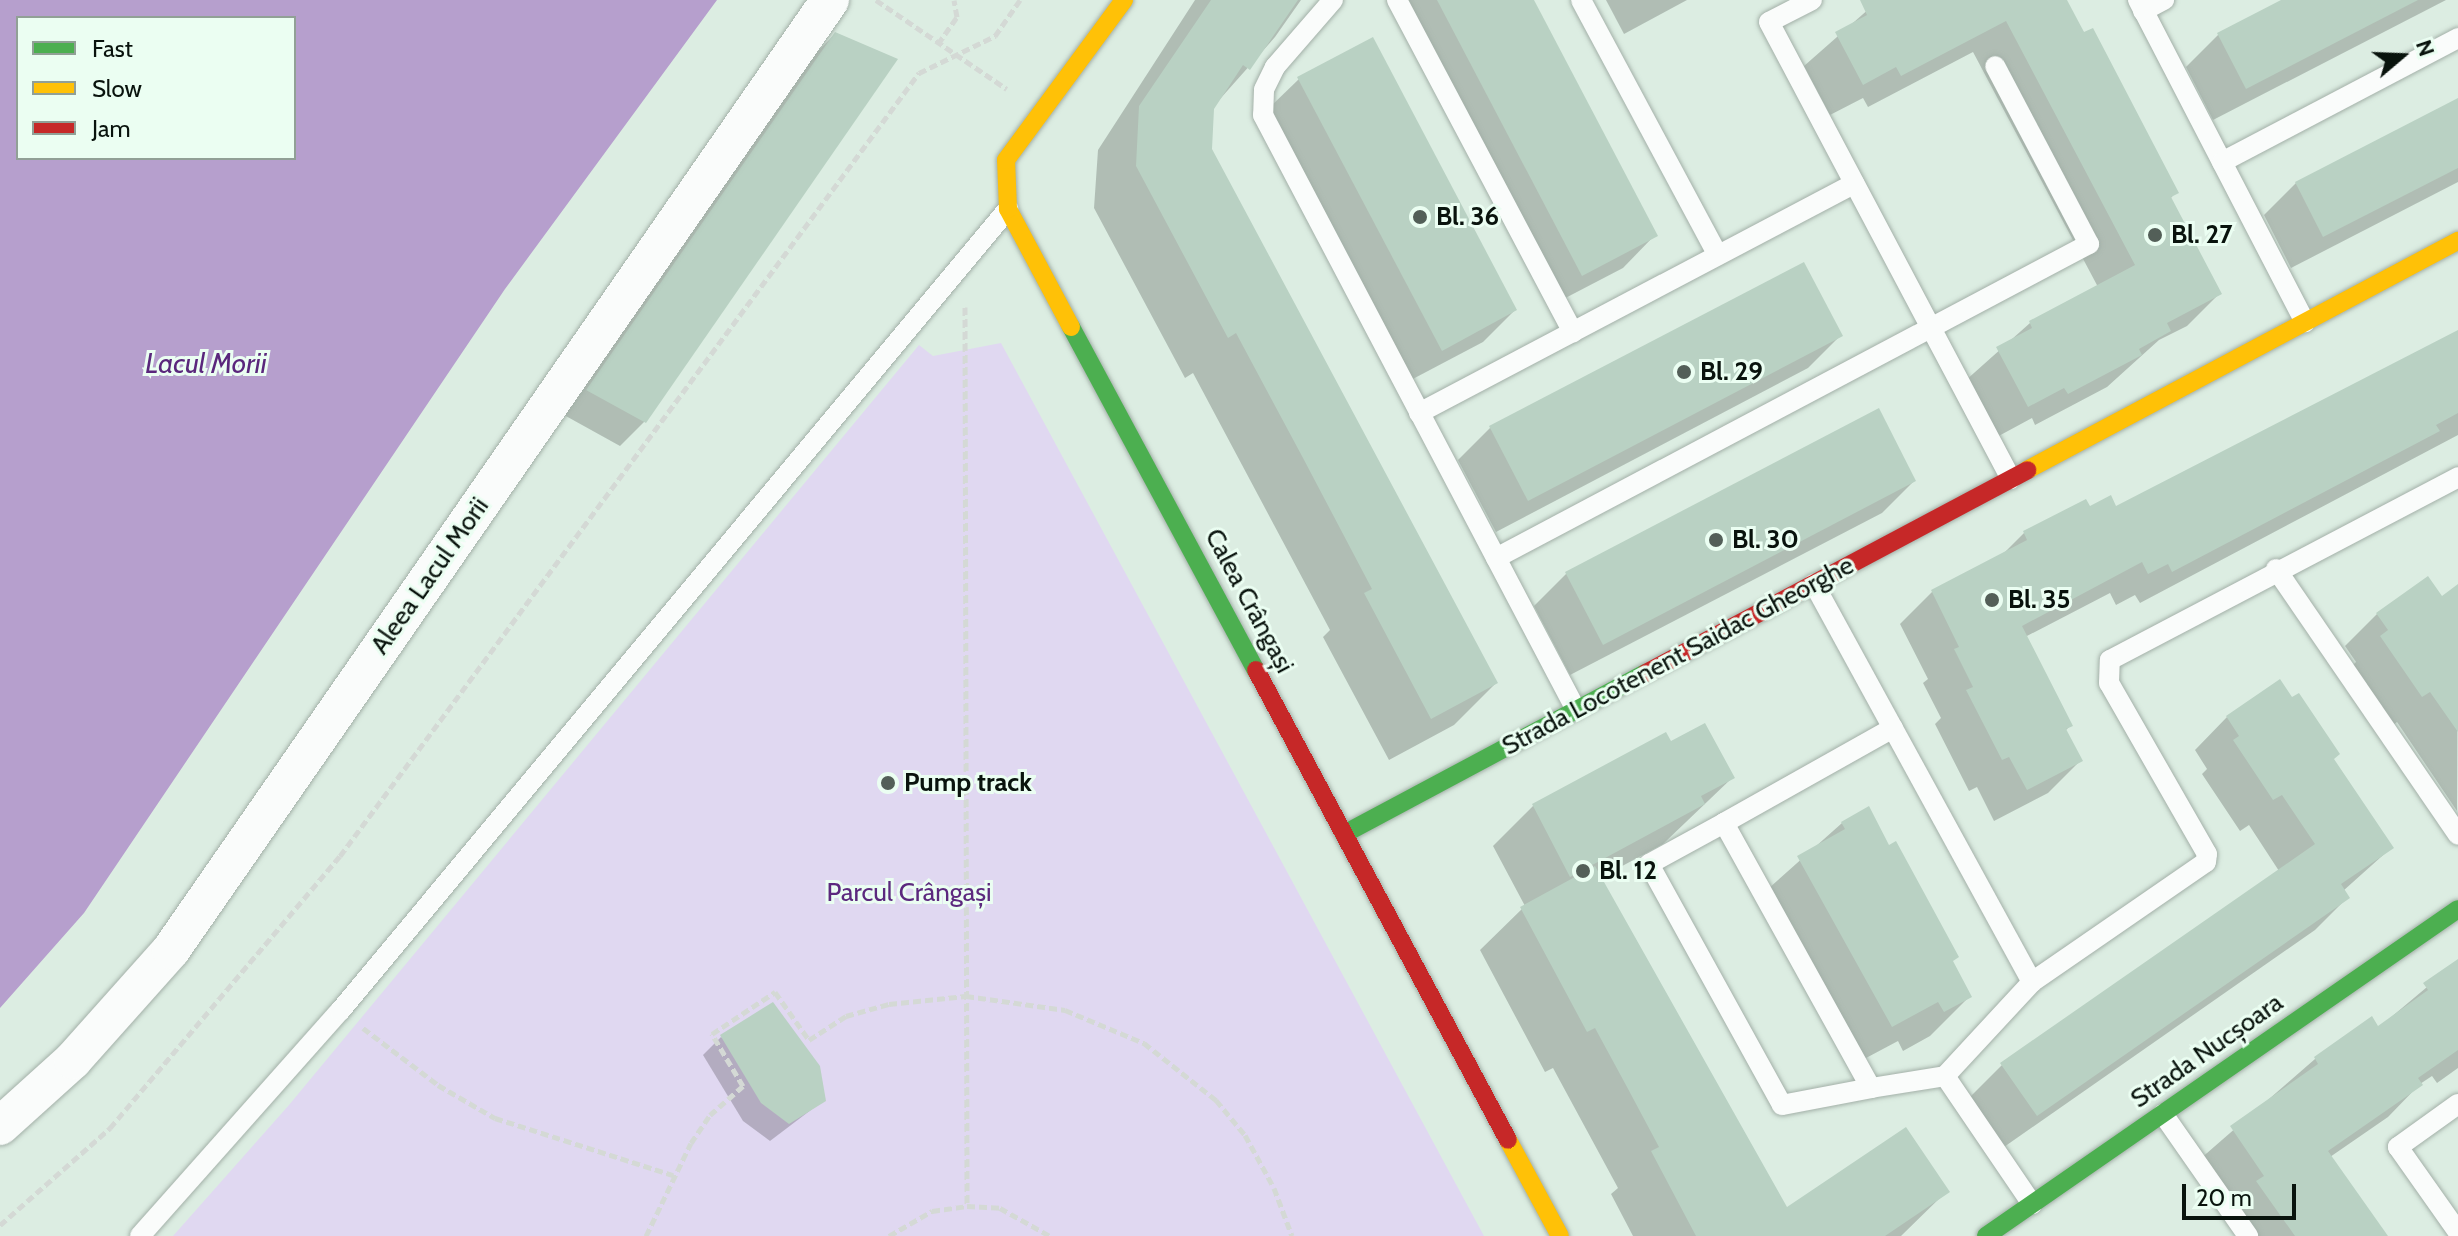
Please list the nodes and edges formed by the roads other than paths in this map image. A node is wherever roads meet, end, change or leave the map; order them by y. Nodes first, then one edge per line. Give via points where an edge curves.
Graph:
1 (830, 0) edge
2 (1124, 0) edge
3 (1333, 0) edge
4 (1397, 0) edge
5 (1581, 0) edge
6 (1812, 0) edge
7 (2164, 0) edge
8 (2140, 5) edge
9 (2458, 38) edge
10 (1995, 66) dead end
11 (2222, 162) junction
12 (1854, 184) junction
13 (1008, 209) junction
14 (2458, 241) edge
15 (1718, 255) junction
16 (2305, 322) junction
17 (1931, 328) junction
18 (1573, 332) junction
19 (1419, 413) junction
20 (2458, 477) edge
21 (2011, 479) junction
22 (1496, 558) junction
23 (2276, 569) junction
24 (1814, 584) junction
25 (1576, 710) junction
26 (1893, 728) junction
27 (1724, 823) junction
28 (1344, 834) junction
29 (2458, 835) edge
30 (2458, 909) edge
31 (2032, 982) junction
32 (1945, 1076) junction
33 (1871, 1088) junction
34 (2458, 1104) edge
35 (2163, 1114) junction
36 (0, 1126) edge
37 (2032, 1204) junction
38 (2458, 1232) edge
39 (140, 1236) edge
40 (1560, 1236) edge
41 (1986, 1236) edge
42 (2248, 1236) edge

1 - 36 street, Aleea Lacul Morii via 171,950 73,1060
2 - 13 street, Calea Crângași via 1006,160
3 - 19 lane via 1275,67 1264,90 1263,115
4 - 18 lane
5 - 15 lane
6 - 12 lane via 1769,22
7 - 8 lane
8 - 11 lane
9 - 11 lane
10 - 17 lane via 2089,244
11 - 16 lane
12 - 15 lane
12 - 17 lane
13 - 28 street, Calea Crângași
13 - 39 lane via 340,1011
14 - 16 street, Strada Locotenent Saidac Gheorghe
15 - 18 lane
16 - 21 street, Strada Locotenent Saidac Gheorghe
17 - 21 lane
17 - 22 lane
18 - 19 lane
19 - 22 lane
20 - 23 lane
21 - 24 street, Strada Locotenent Saidac Gheorghe
22 - 25 lane
23 - 29 lane
23 - 31 lane via 2110,660 2109,683 2208,858
24 - 25 street, Strada Locotenent Saidac Gheorghe
24 - 26 lane
25 - 28 street, Strada Locotenent Saidac Gheorghe
26 - 27 lane
26 - 31 lane
27 - 33 lane
27 - 33 lane via 1649,864 1767,1078 1782,1105
28 - 40 street, Calea Crângași
30 - 35 street, Strada Nucșoara
31 - 32 lane
32 - 33 lane
32 - 37 lane
34 - 38 lane via 2398,1147
35 - 37 street, Strada Nucșoara
35 - 42 lane
37 - 41 street, Strada Nucșoara

